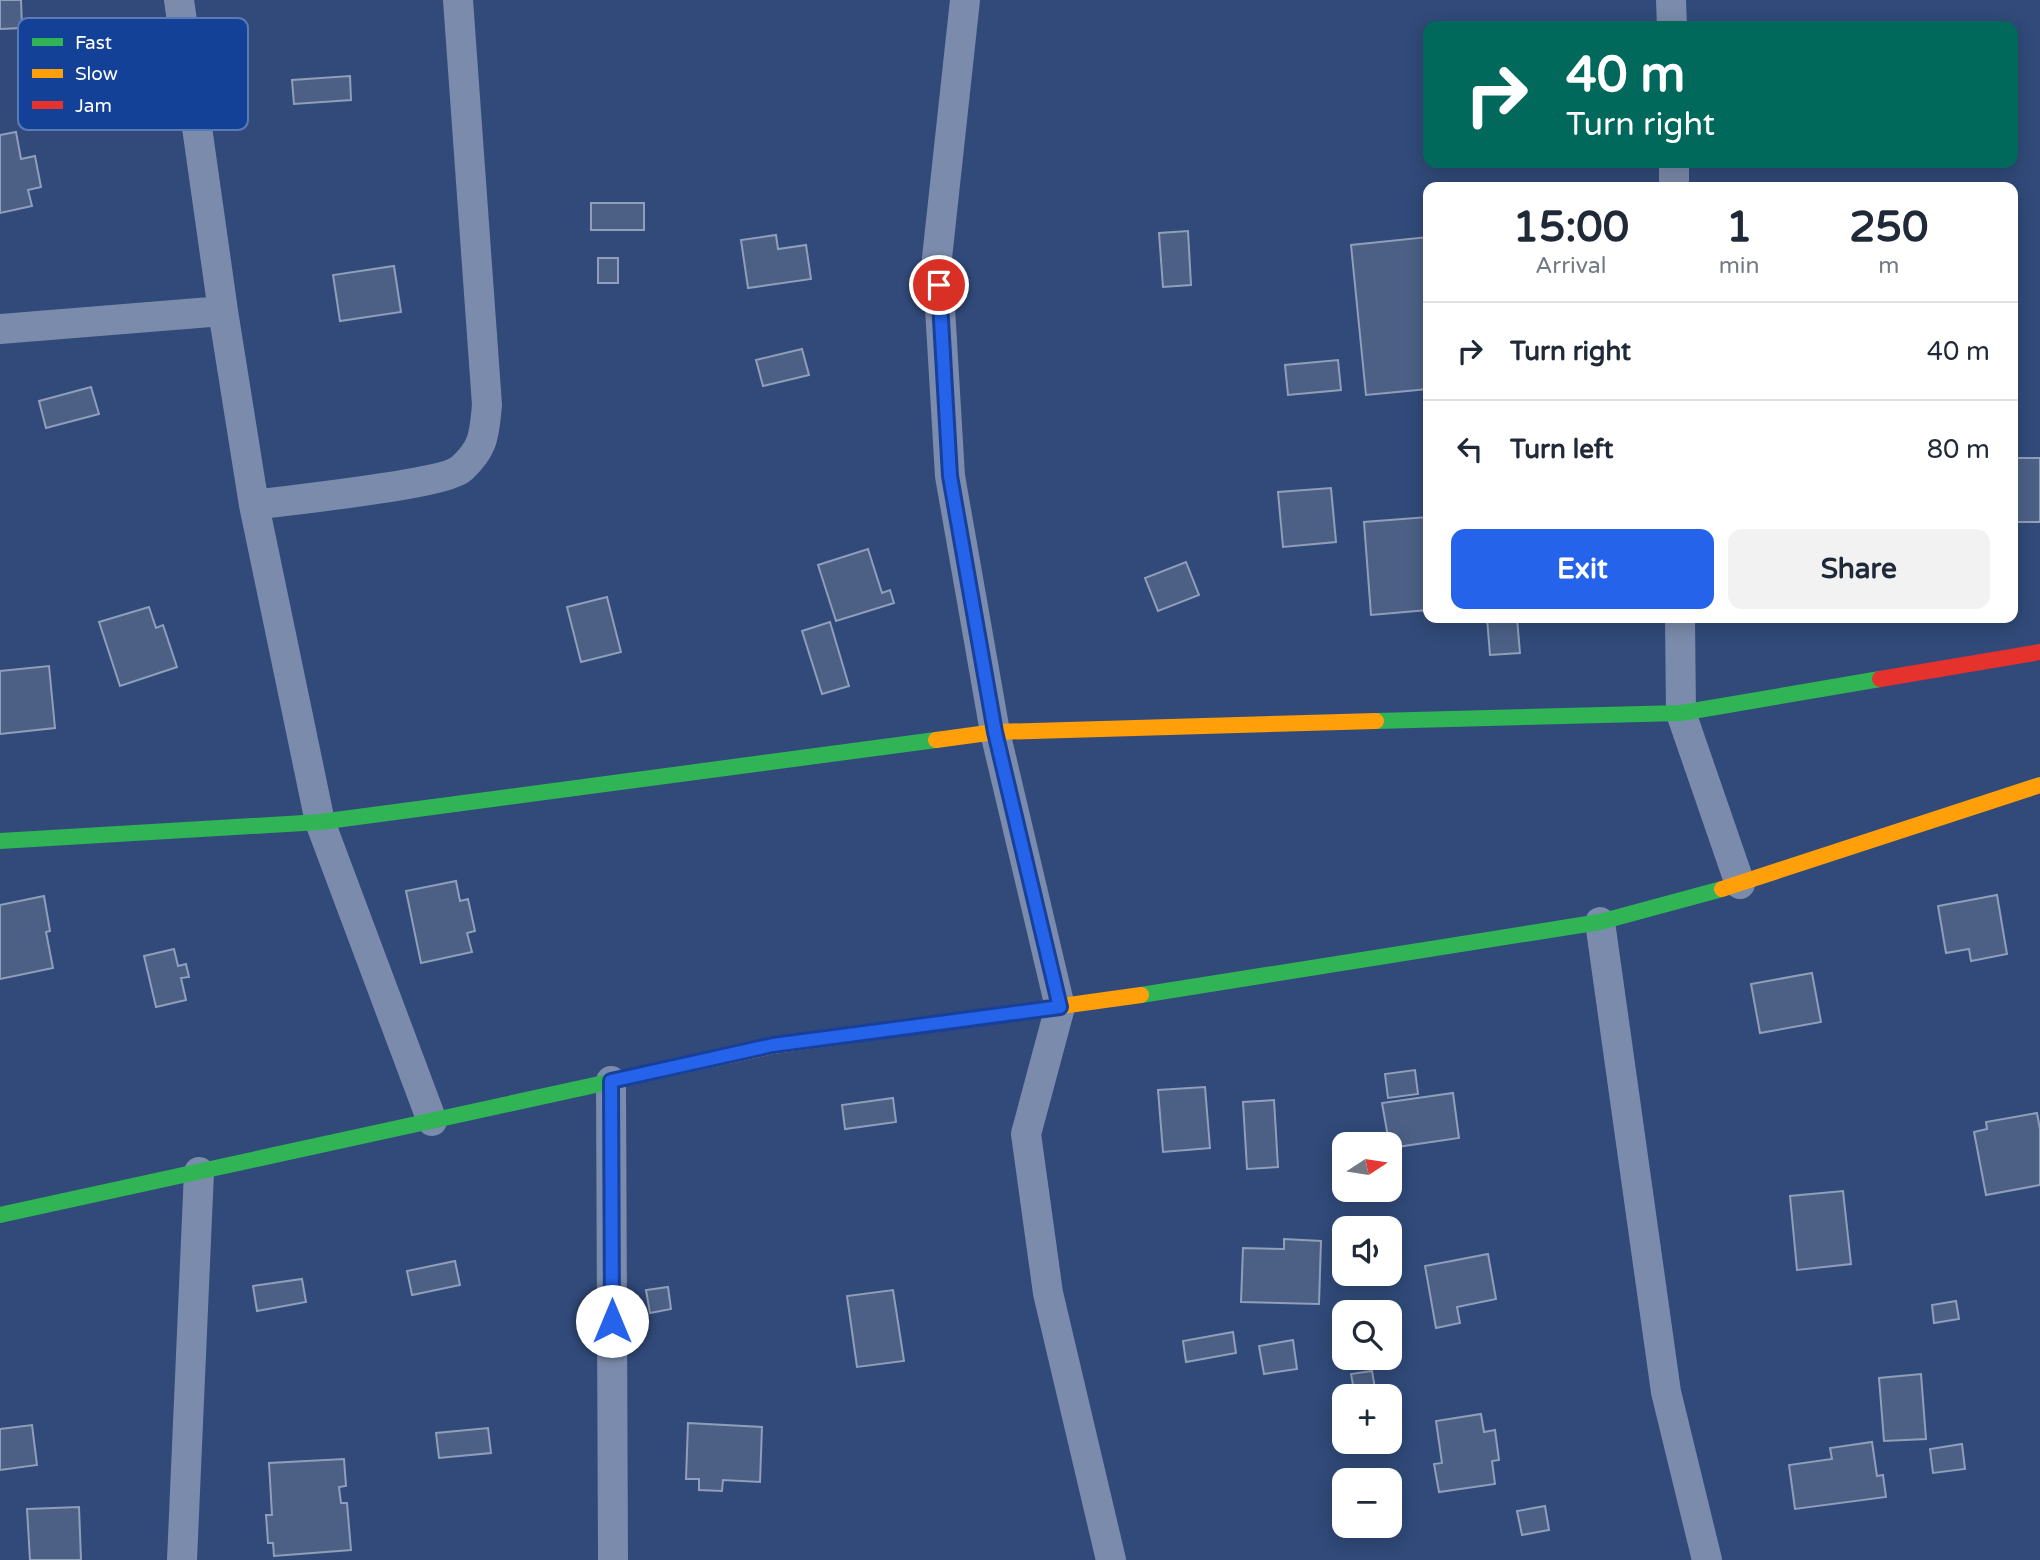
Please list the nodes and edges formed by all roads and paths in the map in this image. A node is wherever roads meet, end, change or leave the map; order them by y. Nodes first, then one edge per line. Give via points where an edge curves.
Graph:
1 (178, 0) edge
2 (458, 0) edge
3 (965, 0) edge
4 (1671, 0) edge
5 (181, 18) edge
6 (1672, 21) edge
7 (197, 130) edge
8 (223, 310) junction
9 (0, 329) edge
10 (254, 505) junction
11 (1680, 623) edge
12 (2040, 652) edge
13 (1681, 713) junction
14 (995, 732) junction
15 (2040, 785) edge
16 (320, 822) junction
17 (0, 841) edge
18 (1740, 884) junction
19 (1600, 922) junction
20 (1060, 1007) junction
21 (611, 1081) junction
22 (432, 1121) junction
23 (199, 1172) junction
24 (0, 1215) edge
25 (182, 1560) edge
26 (613, 1560) edge
27 (1111, 1560) edge
28 (1707, 1560) edge

1 - 5 street
2 - 10 street via 487,405 482,444 460,470 419,482
3 - 14 street via 937,258 950,476
4 - 6 street
7 - 8 street
8 - 9 street
8 - 10 street
10 - 16 street
11 - 13 street
12 - 13 street
13 - 14 street
13 - 18 street
14 - 16 street
14 - 20 street
15 - 18 street
16 - 17 street
16 - 22 street
18 - 19 street
19 - 20 street
19 - 28 street via 1666,1392
20 - 21 street via 773,1045
20 - 27 street via 1026,1134 1048,1293
21 - 22 street
21 - 26 street
22 - 23 street
23 - 24 street
23 - 25 street

